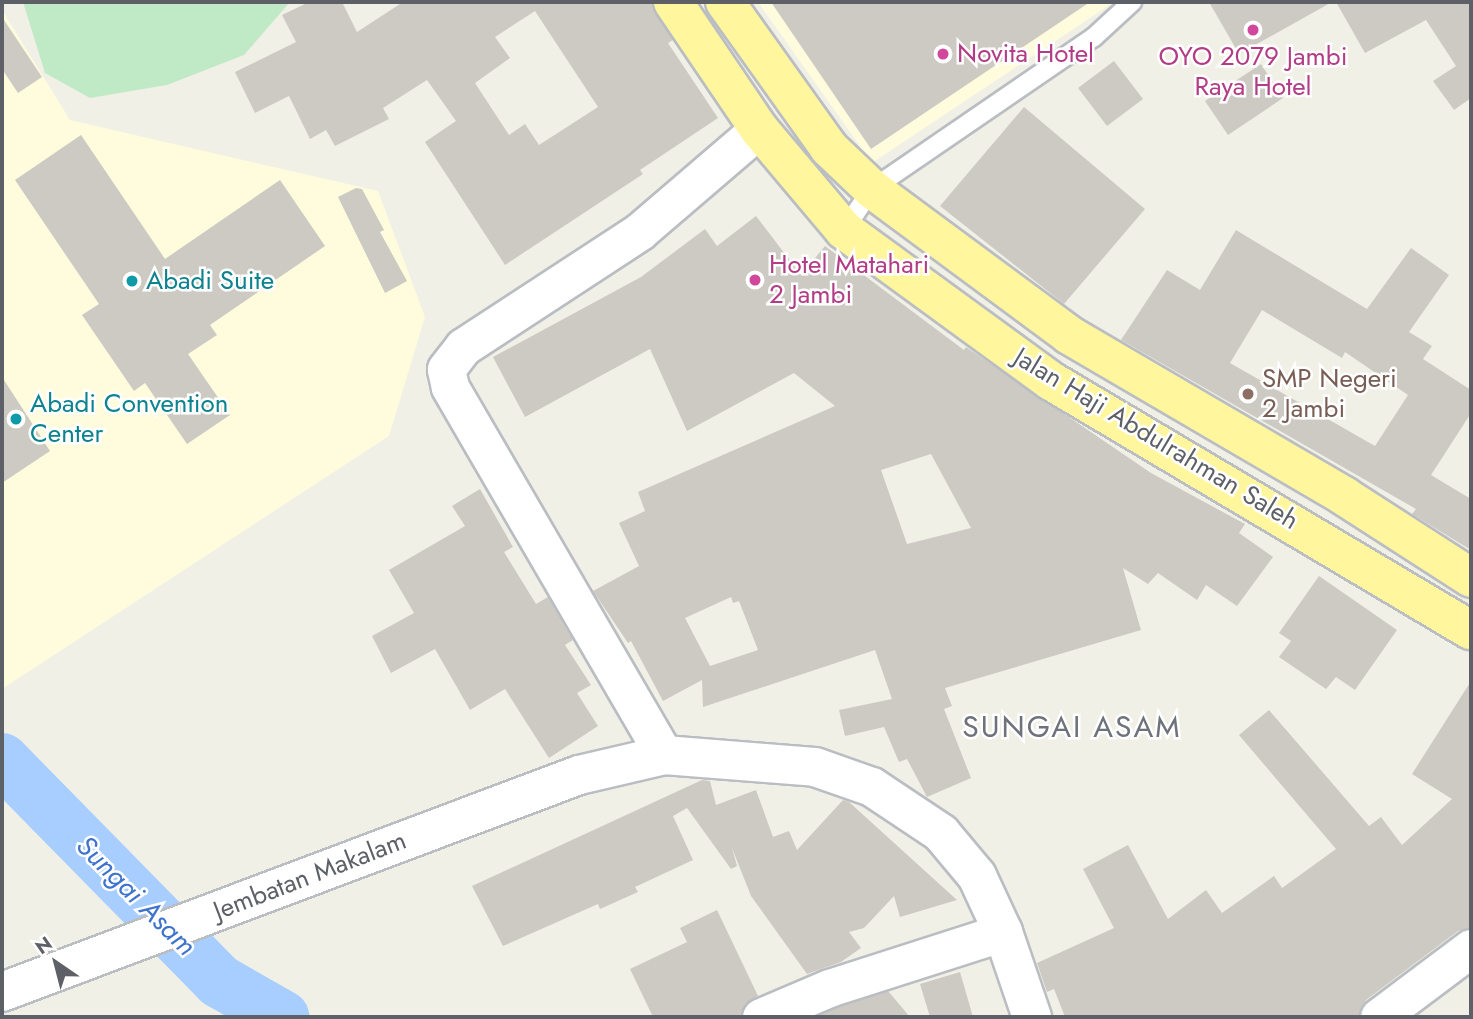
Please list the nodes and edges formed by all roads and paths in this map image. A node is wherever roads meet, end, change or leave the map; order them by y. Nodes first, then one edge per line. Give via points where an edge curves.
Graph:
1 (673, 2) edge
2 (725, 2) edge
3 (1132, 2) edge
4 (759, 129) junction
5 (872, 189) junction
6 (844, 230) junction
7 (1471, 579) edge
8 (1471, 630) edge
9 (664, 755) junction
10 (1003, 932) junction
11 (1471, 948) edge
12 (2, 992) edge
13 (761, 1017) edge
14 (1032, 1017) edge
15 (1379, 1017) edge

1 - 4 highway, Jalan Haji Abdulrahman Saleh
2 - 5 highway, Jalan Haji Abdulrahman Saleh via 799,110 829,148
3 - 5 lane via 1094,37
4 - 6 highway, Jalan Haji Abdulrahman Saleh
4 - 9 street via 640,231 463,347 446,369 450,387
5 - 6 lane
5 - 7 highway, Jalan Haji Abdulrahman Saleh via 1069,335 1344,496
6 - 8 highway, Jalan Haji Abdulrahman Saleh via 1051,382
9 - 10 street, Jembatan Makalam via 815,767 872,787 941,833 976,876
9 - 12 street, Jembatan Makalam via 579,775
10 - 13 street via 829,988
10 - 14 street, Jembatan Makalam
11 - 15 street

